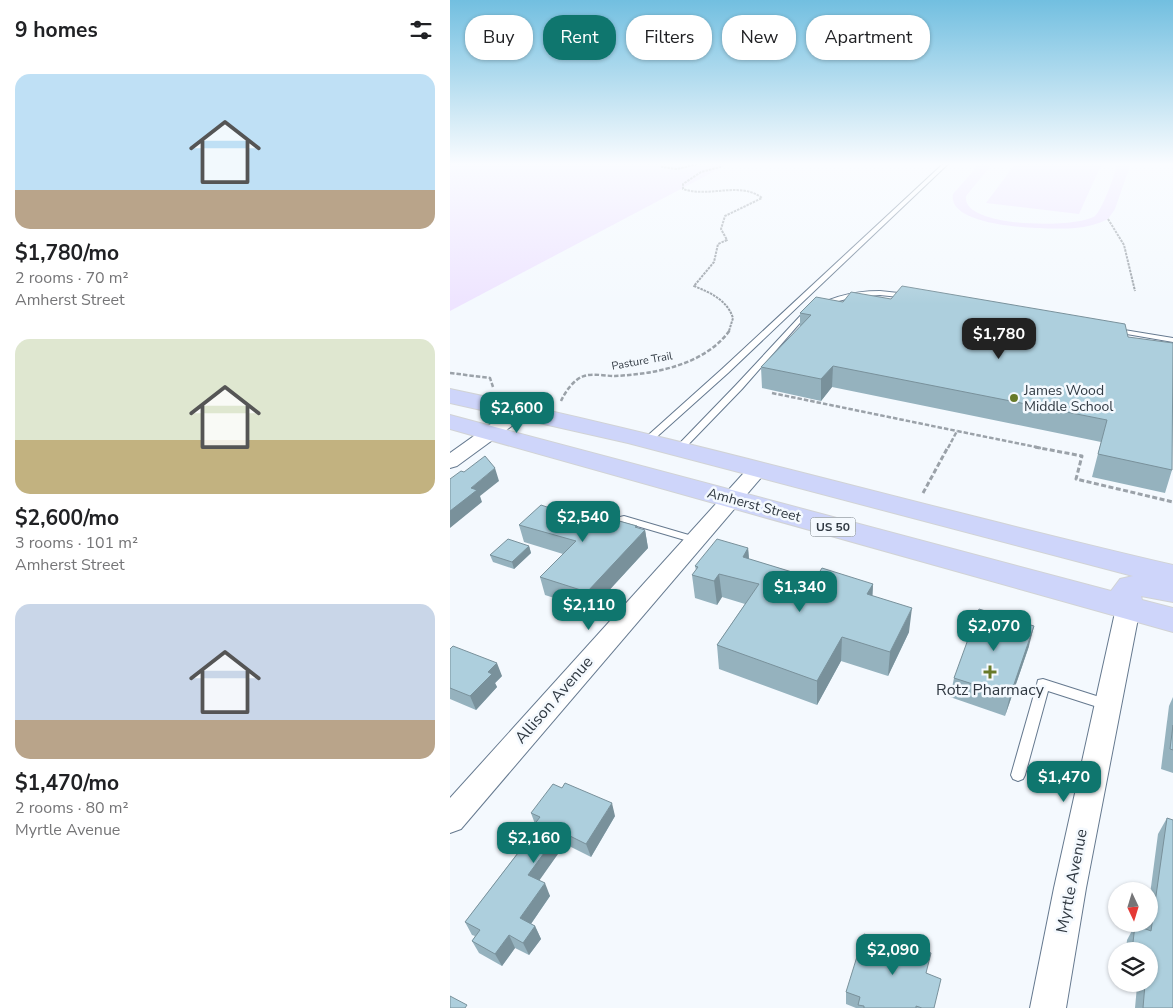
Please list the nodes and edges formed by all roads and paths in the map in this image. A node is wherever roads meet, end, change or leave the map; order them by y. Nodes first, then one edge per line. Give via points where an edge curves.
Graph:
1 (736, 210) edge
2 (897, 210) edge
3 (1108, 219) dead end
4 (1136, 291) dead end
5 (916, 297) edge
6 (1106, 328) edge
7 (1173, 340) edge
8 (772, 393) dead end
9 (450, 396) edge
10 (561, 404) dead end
11 (522, 410) junction
12 (450, 422) edge
13 (957, 431) junction
14 (493, 433) junction
15 (648, 440) junction
16 (680, 448) junction
17 (581, 458) junction
18 (450, 462) edge
19 (758, 469) junction
20 (923, 493) dead end
21 (731, 499) junction
22 (1173, 502) edge
23 (624, 519) dead end
24 (695, 540) junction
25 (1173, 575) edge
26 (1173, 592) edge
27 (1128, 608) junction
28 (1173, 620) edge
29 (1107, 705) junction
30 (1018, 775) dead end
31 (450, 819) edge
32 (1048, 1008) edge

1 - 10 path, Pasture Trail via 724,218 721,230 727,240 718,244 717,255 709,271 694,286 723,301 730,310 734,321 717,345 685,362 639,373 584,376 561,398
2 - 15 lane
3 - 4 path via 1124,245
5 - 16 lane via 858,293 816,306
6 - 7 lane
8 - 13 path
9 - 11 main road
11 - 14 street
11 - 15 main road
12 - 14 main road, Amherst Street / US 50
13 - 20 path
13 - 22 path via 1082,456 1076,479
14 - 17 main road, Amherst Street / US 50
14 - 18 street
15 - 16 main road
16 - 17 main road via 661,460 644,464
16 - 19 main road
17 - 21 main road, Amherst Street / US 50
19 - 21 street, Allison Avenue
19 - 25 main road
21 - 24 street, Allison Avenue
21 - 27 main road, Amherst Street / US 50
23 - 24 lane
24 - 31 street, Allison Avenue
26 - 27 main road via 1145,586 1131,587 1125,594
27 - 28 main road, Amherst Street / US 50
27 - 29 street, Myrtle Avenue
29 - 30 lane via 1043,684
29 - 32 street, Myrtle Avenue

